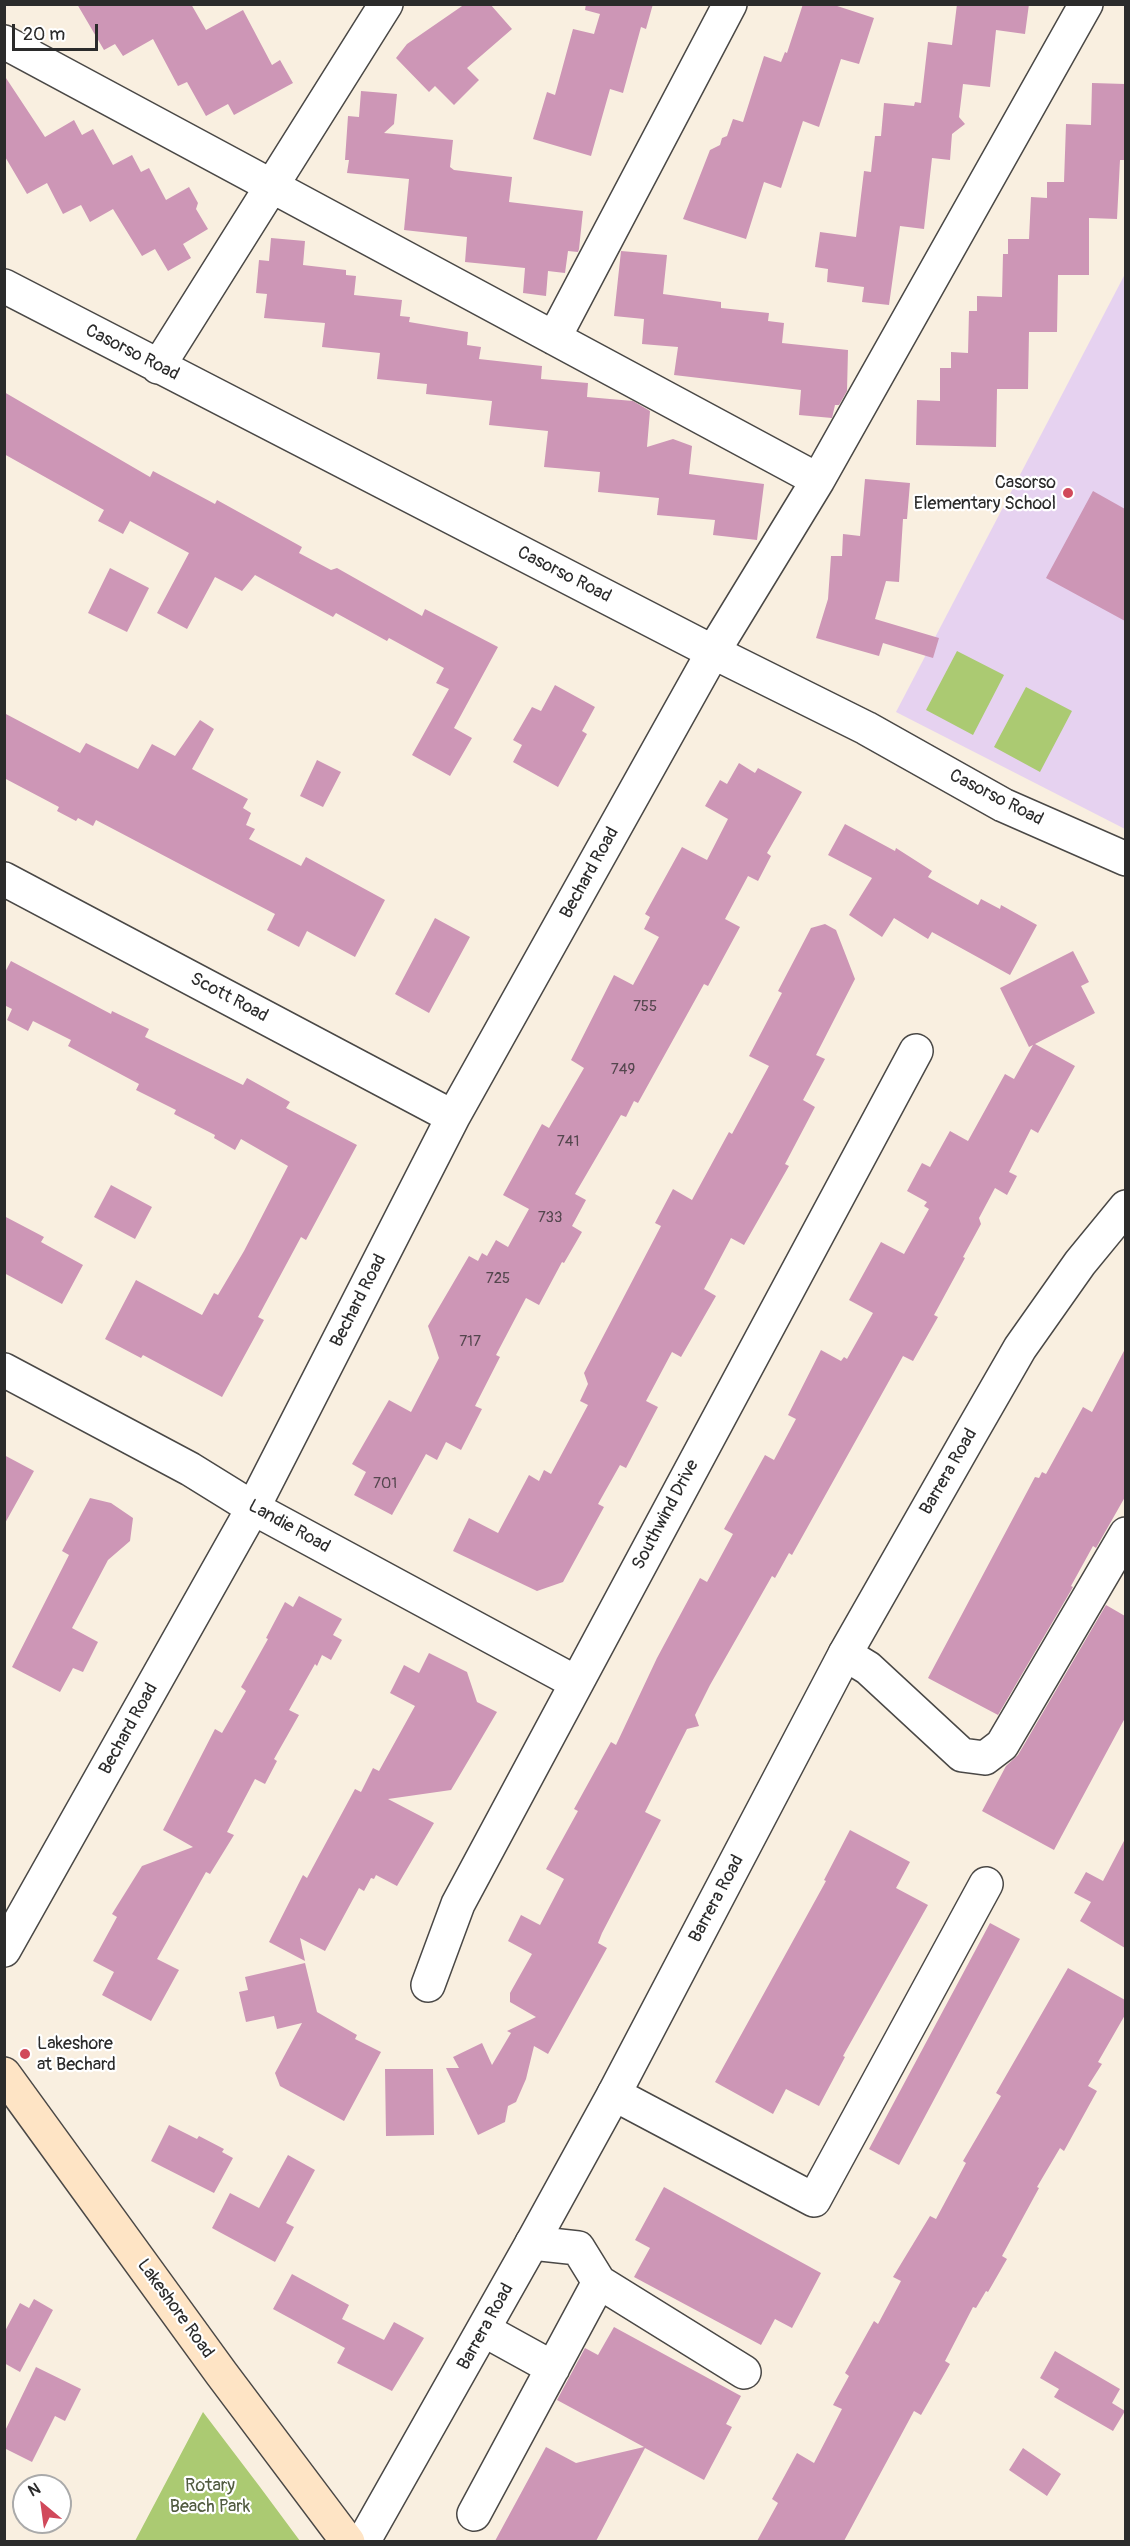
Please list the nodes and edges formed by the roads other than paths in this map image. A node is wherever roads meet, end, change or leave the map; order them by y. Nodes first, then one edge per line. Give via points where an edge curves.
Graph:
1 (386, 4) edge
2 (730, 4) edge
3 (1086, 4) edge
4 (4, 42) edge
5 (272, 186) junction
6 (4, 286) edge
7 (554, 338) junction
8 (158, 367) junction
9 (818, 480) junction
10 (713, 652) junction
11 (1125, 859) edge
12 (4, 879) edge
13 (916, 1051) dead end
14 (453, 1117) junction
15 (1125, 1207) edge
16 (1125, 1234) edge
17 (1080, 1263) junction
18 (4, 1370) edge
19 (254, 1508) junction
20 (1125, 1534) edge
21 (845, 1654) junction
22 (575, 1682) junction
23 (986, 1884) dead end
24 (4, 1950) edge
25 (428, 1985) dead end
26 (4, 2074) edge
27 (614, 2094) junction
28 (532, 2244) junction
29 (599, 2282) junction
30 (484, 2330) junction
31 (553, 2368) junction
32 (744, 2372) dead end
33 (474, 2514) dead end
34 (348, 2541) edge
35 (363, 2541) edge

1 - 5 street
2 - 7 street
3 - 9 street, Bechard Road
4 - 5 street
5 - 7 street
5 - 8 street
6 - 8 street, Casorso Road
7 - 9 street
8 - 10 street, Casorso Road
9 - 10 street, Bechard Road
10 - 11 street, Casorso Road via 866,728 1003,805
10 - 14 street, Bechard Road
12 - 14 street, Scott Road
13 - 22 street, Southwind Drive
14 - 19 street, Bechard Road
15 - 17 street, Barrera Road
16 - 17 street, Barrera Road
17 - 21 street, Barrera Road via 1020,1348
18 - 19 street, Landie Road via 190,1469
19 - 22 street, Landie Road
19 - 24 street, Bechard Road
20 - 21 street via 1002,1745 985,1758 962,1755 868,1668
21 - 27 street, Barrera Road
22 - 25 street, Southwind Drive via 458,1905
23 - 27 street via 814,2200
26 - 34 main road, Lakeshore Road
27 - 28 street, Barrera Road
28 - 29 street via 578,2248
28 - 30 street, Barrera Road
29 - 31 street
29 - 32 street
30 - 31 street
30 - 35 street, Barrera Road
31 - 33 street

